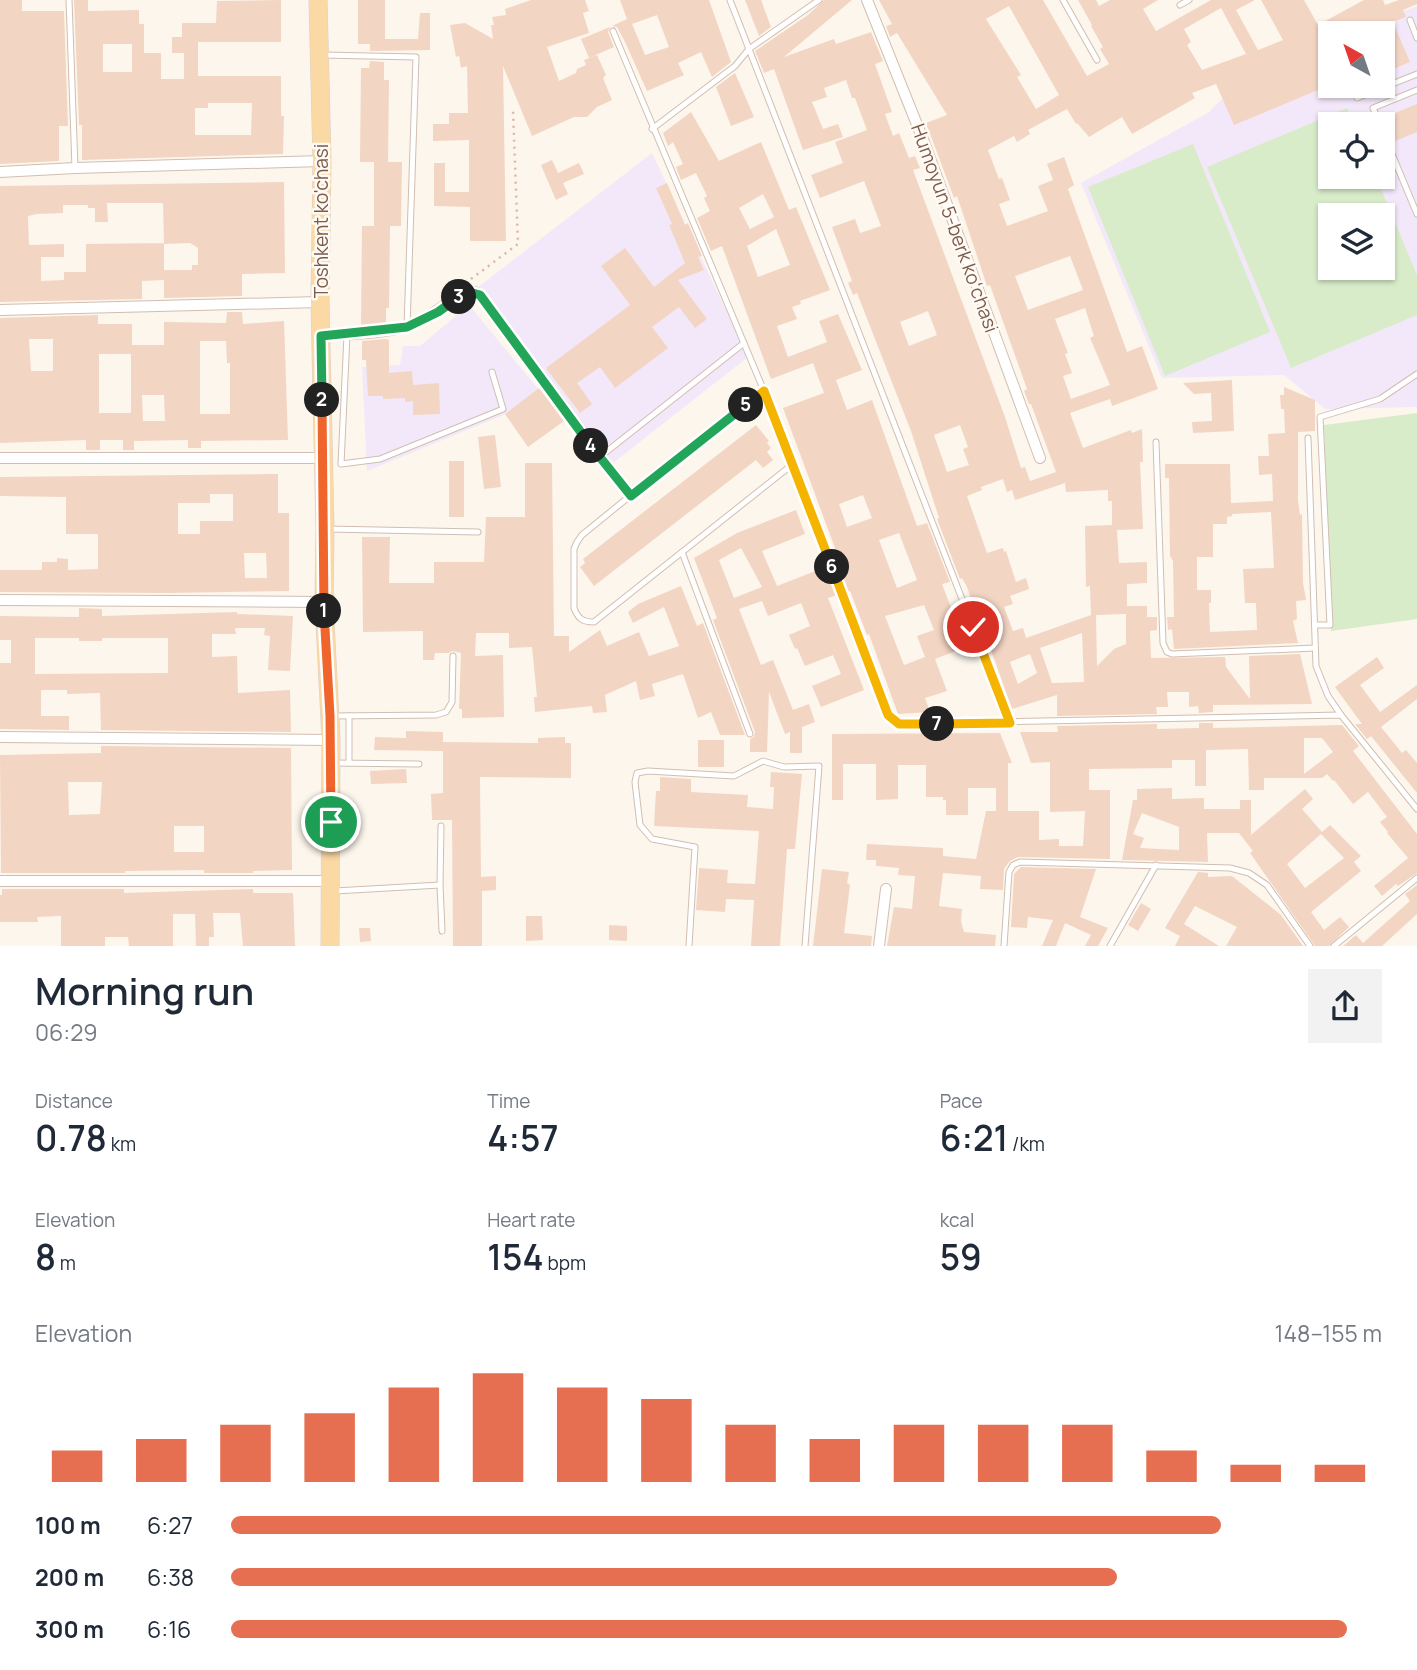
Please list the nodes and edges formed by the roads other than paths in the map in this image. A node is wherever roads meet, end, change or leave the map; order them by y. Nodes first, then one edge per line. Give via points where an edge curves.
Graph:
1 (69, 0) edge
2 (318, 0) edge
3 (730, 0) edge
4 (819, 0) edge
5 (867, 0) edge
6 (1063, 0) edge
7 (1189, 0) edge
8 (1180, 5) dead end
9 (1410, 20) dead end
10 (613, 31) dead end
11 (1417, 38) edge
12 (749, 49) junction
13 (320, 55) junction
14 (1097, 60) dead end
15 (1417, 74) edge
16 (1395, 83) edge
17 (1417, 90) edge
18 (1375, 112) edge
19 (652, 129) junction
20 (322, 161) junction
21 (1395, 161) edge
22 (75, 168) junction
23 (0, 172) edge
24 (1417, 214) edge
25 (320, 302) junction
26 (0, 310) edge
27 (407, 327) junction
28 (347, 334) junction
29 (321, 336) junction
30 (744, 343) junction
31 (492, 372) dead end
32 (1417, 374) edge
33 (764, 391) junction
34 (1308, 438) dead end
35 (1156, 442) dead end
36 (600, 457) junction
37 (0, 458) edge
38 (324, 458) junction
39 (1040, 458) dead end
40 (793, 464) junction
41 (631, 496) junction
42 (325, 529) junction
43 (478, 532) dead end
44 (682, 552) junction
45 (0, 600) edge
46 (324, 602) junction
47 (1314, 625) junction
48 (1315, 648) junction
49 (453, 656) dead end
50 (1341, 715) junction
51 (330, 716) junction
52 (349, 716) junction
53 (1010, 723) junction
54 (750, 734) dead end
55 (0, 737) edge
56 (331, 740) junction
57 (331, 763) junction
58 (349, 763) junction
59 (419, 764) dead end
60 (1417, 809) edge
61 (441, 826) dead end
62 (1156, 865) junction
63 (1417, 878) edge
64 (0, 881) edge
65 (440, 885) junction
66 (332, 886) junction
67 (886, 889) dead end
68 (442, 931) dead end
69 (330, 946) edge
70 (689, 946) edge
71 (805, 946) edge
72 (879, 946) edge
73 (1004, 946) edge
74 (1110, 946) edge
75 (1310, 946) edge
76 (1334, 946) edge

1 - 22 lane
2 - 13 main road, Toshkent ko'chasi
3 - 12 lane
4 - 12 lane
5 - 39 street, Humoyun 5-berk koʻchasi
6 - 14 lane
7 - 8 lane
9 - 11 lane
10 - 19 lane
12 - 19 lane via 735,66
12 - 53 lane
13 - 20 main road, Toshkent ko'chasi
13 - 27 lane via 416,57
15 - 16 lane
17 - 18 lane via 1373,107
19 - 30 lane
20 - 22 street
20 - 25 main road, Toshkent ko'chasi
21 - 24 lane
22 - 23 street
25 - 26 street
25 - 29 main road, Toshkent ko'chasi
27 - 28 street
27 - 36 street via 462,295 480,295
28 - 29 street
28 - 31 lane via 341,464 380,459 503,409
29 - 38 main road, Toshkent ko'chasi
30 - 33 lane
30 - 36 lane
32 - 47 lane via 1380,399 1320,417 1330,625
33 - 40 lane
33 - 41 street
34 - 47 lane
35 - 48 lane via 1163,643 1167,652
36 - 41 street
37 - 38 street
38 - 42 main road, Toshkent ko'chasi
40 - 44 lane
40 - 53 lane via 888,715 899,724
41 - 44 lane via 577,542 577,615 594,622
42 - 43 lane
42 - 46 main road, Toshkent ko'chasi
44 - 54 lane
45 - 46 street
46 - 51 main road, Toshkent ko'chasi
47 - 48 lane
48 - 50 lane via 1320,679
49 - 52 lane via 452,702 446,712
50 - 53 lane
50 - 60 lane
51 - 52 lane
51 - 56 main road, Toshkent ko'chasi
52 - 58 lane
55 - 56 street
56 - 57 main road, Toshkent ko'chasi
57 - 58 lane
57 - 66 main road, Toshkent ko'chasi
58 - 59 lane
61 - 65 lane
62 - 73 lane via 1013,865
62 - 74 lane
62 - 75 lane via 1249,873 1267,885
63 - 76 lane
64 - 66 street
65 - 66 lane
65 - 68 lane
66 - 69 main road, Toshkent ko'chasi
67 - 72 street
70 - 71 lane via 695,847 652,839 640,825 637,773 734,776 763,761 784,767 819,766

